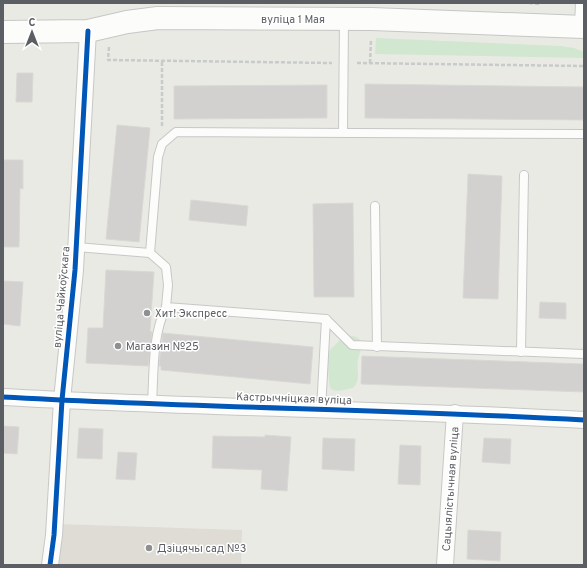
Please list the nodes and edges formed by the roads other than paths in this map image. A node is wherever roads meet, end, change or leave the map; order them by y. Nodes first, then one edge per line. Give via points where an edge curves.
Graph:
1 (580, 3) edge
2 (160, 11) edge
3 (344, 19) junction
4 (581, 27) edge
5 (88, 31) junction
6 (3, 32) edge
7 (343, 132) junction
8 (584, 134) edge
9 (524, 175) dead end
10 (375, 206) dead end
11 (76, 247) junction
12 (150, 253) junction
13 (166, 307) junction
14 (326, 319) junction
15 (377, 347) junction
16 (521, 352) junction
17 (584, 354) edge
18 (3, 397) edge
19 (62, 400) junction
20 (152, 403) junction
21 (321, 410) junction
22 (455, 413) junction
23 (584, 420) edge
24 (50, 565) edge
25 (445, 565) edge

1 - 4 lane
2 - 3 street, вуліца 1 Мая
2 - 5 street, вуліца 1 Мая
3 - 4 street, вуліца 1 Мая
3 - 7 lane
5 - 6 street, вуліца 1 Мая
5 - 11 street, вуліца Чайкоўскага
7 - 8 lane
7 - 12 lane via 176,132 162,144 158,157
9 - 16 lane
10 - 15 lane
11 - 12 lane
11 - 19 street, вуліца Чайкоўскага
12 - 13 lane via 166,266
13 - 14 lane
13 - 20 lane via 156,335
14 - 15 lane via 352,345
14 - 21 lane
15 - 16 lane
16 - 17 lane
18 - 19 street, Кастрычніцкая вуліца
19 - 20 street, Кастрычніцкая вуліца
19 - 24 street, вуліца Чайкоўскага
20 - 21 street, Кастрычніцкая вуліца
21 - 22 street, Кастрычніцкая вуліца
22 - 23 street, Кастрычніцкая вуліца
22 - 25 street, Сацыялістычная вуліца

